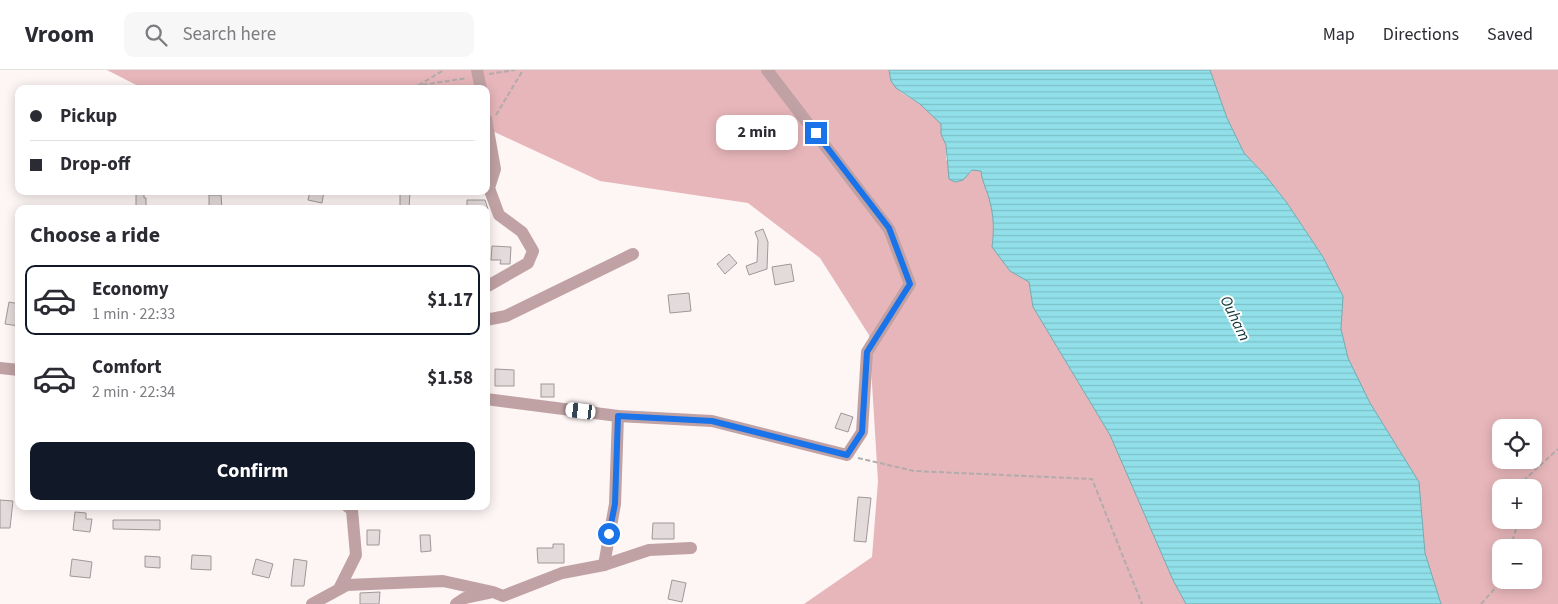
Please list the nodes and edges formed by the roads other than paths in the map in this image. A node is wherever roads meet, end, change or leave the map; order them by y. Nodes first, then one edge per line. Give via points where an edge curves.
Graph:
1 (767, 70) edge
2 (490, 139) edge
3 (490, 185) edge
4 (490, 191) edge
5 (633, 254) dead end
6 (490, 285) edge
7 (490, 316) edge
8 (0, 368) edge
9 (15, 370) edge
10 (490, 400) edge
11 (618, 416) junction
12 (352, 510) edge
13 (690, 548) dead end
14 (604, 564) junction
15 (337, 591) junction
16 (493, 592) junction
17 (312, 604) edge
18 (456, 604) edge

1 - 11 street via 889,228 910,284 867,352 862,432 847,455 712,421
2 - 3 street via 495,169
4 - 6 street via 499,215 522,232 534,251 528,263
5 - 7 street via 506,316
8 - 9 street
10 - 11 street
11 - 14 street via 615,504
12 - 15 street via 356,555
13 - 14 street via 648,550
14 - 16 street via 562,572 503,596
15 - 16 street via 347,585 443,581
15 - 17 street
16 - 18 street via 465,598

